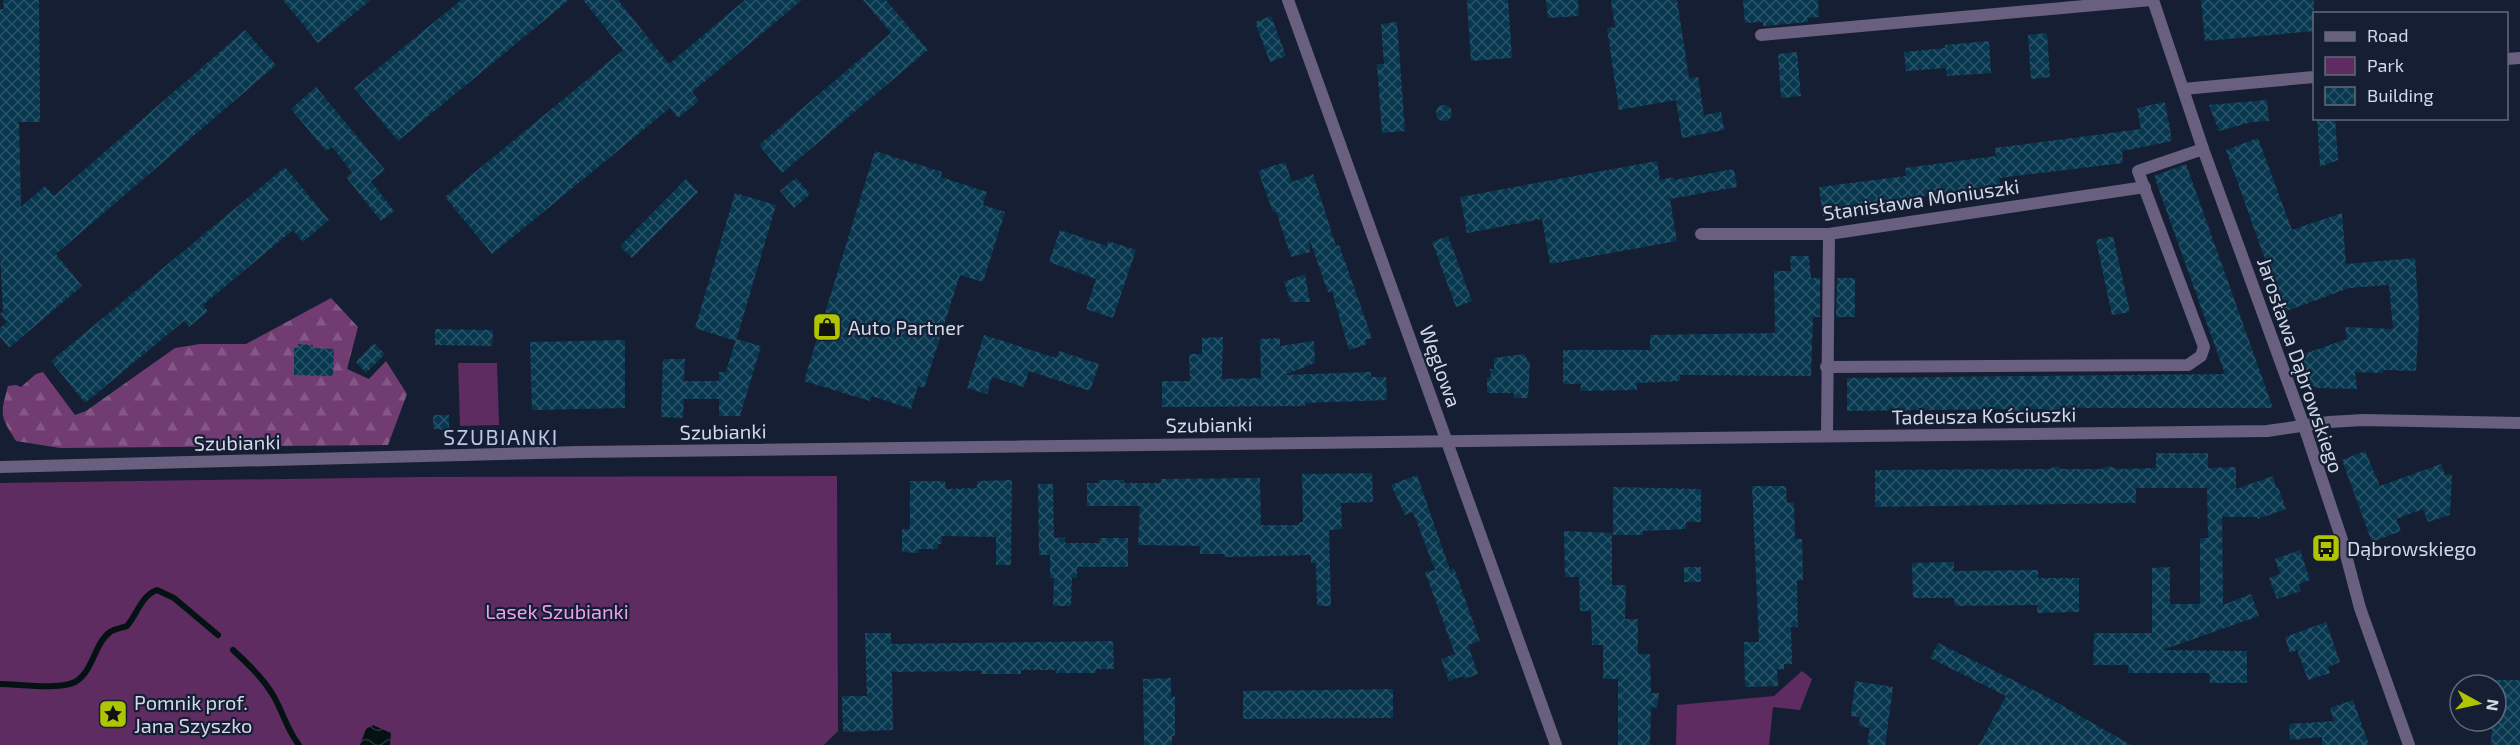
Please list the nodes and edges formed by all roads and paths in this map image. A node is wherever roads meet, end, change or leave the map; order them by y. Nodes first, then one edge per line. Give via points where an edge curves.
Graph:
1 (1288, 0) edge
2 (2152, 0) edge
3 (1761, 35) dead end
4 (2313, 77) edge
5 (2183, 89) junction
6 (2203, 149) junction
7 (2145, 187) junction
8 (1701, 234) dead end
9 (1828, 234) junction
10 (1826, 367) junction
11 (2520, 423) edge
12 (2304, 426) junction
13 (1827, 436) junction
14 (1448, 441) junction
15 (0, 467) edge
16 (1556, 745) edge
17 (2409, 745) edge

1 - 14 street, Węglowa
2 - 3 street
2 - 5 street, Jarosława Dąbrowskiego
4 - 5 street
5 - 6 street, Jarosława Dąbrowskiego
6 - 7 street via 2139,171
6 - 12 street, Jarosława Dąbrowskiego
7 - 9 street, Stanisława Moniuszki
7 - 10 street via 2204,347 2201,356 2188,365
8 - 9 street, Stanisława Moniuszki
9 - 10 street
10 - 13 street
11 - 12 street, Tadeusza Kościuszki via 2363,420
12 - 13 street, Tadeusza Kościuszki via 2267,431
12 - 17 street, Jarosława Dąbrowskiego via 2360,608
13 - 14 street, Tadeusza Kościuszki
14 - 15 street, Szubianki via 579,452
14 - 16 street, Węglowa

